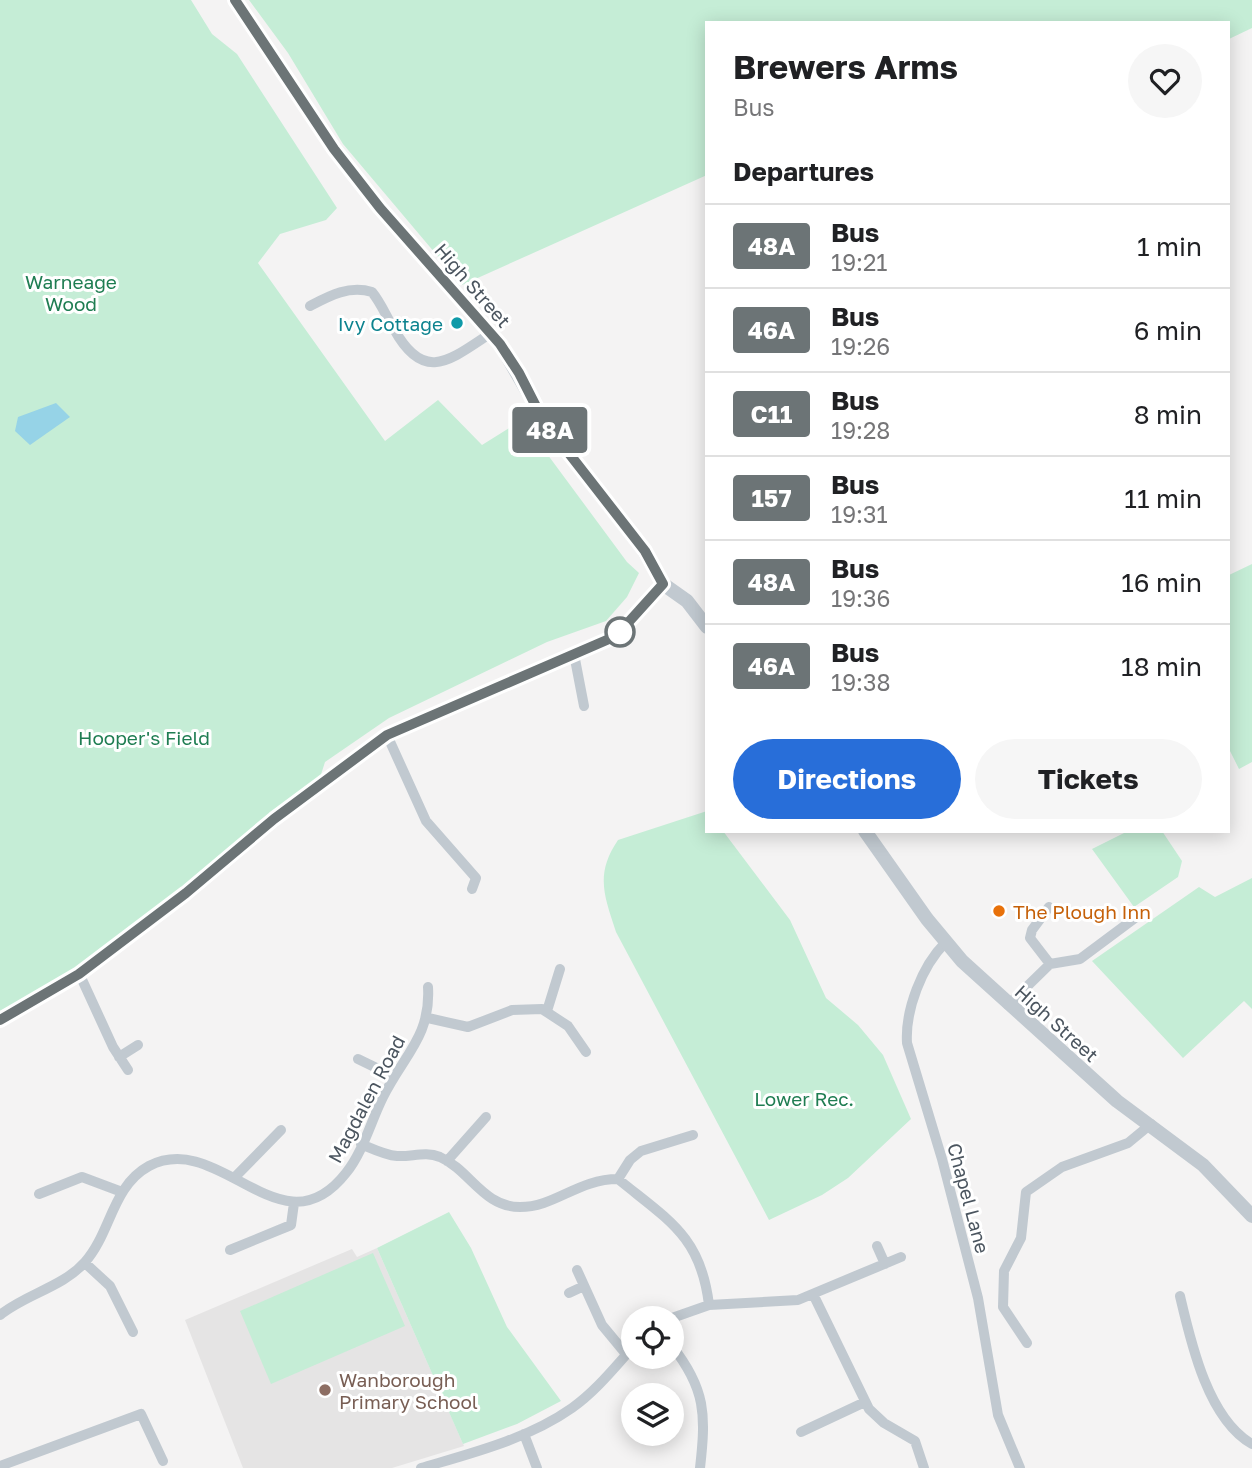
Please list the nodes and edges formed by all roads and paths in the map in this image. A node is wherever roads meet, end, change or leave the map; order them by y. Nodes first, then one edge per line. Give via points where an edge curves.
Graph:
1 (235, 0) edge
2 (310, 306) dead end
3 (491, 334) junction
4 (663, 584) junction
5 (705, 624) edge
6 (574, 654) junction
7 (584, 706) dead end
8 (387, 735) junction
9 (866, 833) edge
10 (472, 890) dead end
11 (1049, 906) dead end
12 (1135, 918) dead end
13 (945, 943) junction
14 (1050, 964) junction
15 (560, 969) dead end
16 (79, 974) junction
17 (428, 987) dead end
18 (1008, 1005) junction
19 (547, 1011) junction
20 (428, 1018) junction
21 (0, 1020) edge
22 (138, 1045) dead end
23 (586, 1052) dead end
24 (119, 1056) junction
25 (358, 1059) dead end
26 (128, 1070) dead end
27 (393, 1076) junction
28 (485, 1117) dead end
29 (1151, 1124) junction
30 (281, 1130) dead end
31 (692, 1135) dead end
32 (361, 1144) junction
33 (447, 1161) junction
34 (234, 1178) junction
35 (618, 1179) junction
36 (122, 1192) junction
37 (39, 1194) dead end
38 (294, 1203) junction
39 (1252, 1216) edge
40 (877, 1246) dead end
41 (230, 1250) dead end
42 (901, 1257) dead end
43 (85, 1263) junction
44 (885, 1264) junction
45 (577, 1270) dead end
46 (584, 1286) junction
47 (569, 1293) dead end
48 (814, 1296) junction
49 (1180, 1296) dead end
50 (709, 1305) junction
51 (684, 1314) edge
52 (0, 1315) edge
53 (133, 1332) dead end
54 (621, 1343) edge
55 (1027, 1343) dead end
56 (621, 1359) edge
57 (684, 1363) edge
58 (865, 1402) junction
59 (801, 1432) dead end
60 (524, 1434) junction
61 (1252, 1444) edge
62 (163, 1461) dead end
63 (0, 1466) edge
64 (421, 1468) edge
65 (537, 1468) edge
66 (700, 1468) edge
67 (924, 1468) edge
68 (1020, 1468) edge

1 - 3 street, High Street via 334,149
2 - 3 street via 334,293 372,292 408,351 433,364
3 - 4 street, High Street via 519,373 543,420 645,551
4 - 5 street, High Street via 687,601
4 - 6 street via 616,636
6 - 7 street
6 - 8 street
8 - 10 street via 426,821 476,878
8 - 16 street
9 - 13 street, High Street
11 - 14 street via 1030,938
12 - 14 street via 1080,959
13 - 18 street, High Street
13 - 68 street, Chapel Lane via 934,955 916,996 907,1043 978,1298 998,1415
14 - 18 street
15 - 19 street
16 - 21 street
16 - 24 street
17 - 20 street
18 - 29 street, High Street via 1117,1101
19 - 20 street via 519,1008 468,1027
19 - 23 street via 568,1026
20 - 27 street, Magdalen Road
22 - 24 street
24 - 26 street
25 - 27 street
27 - 32 street, Magdalen Road
28 - 33 street
29 - 39 street, High Street via 1203,1165
29 - 55 street via 1128,1143 1062,1167 1026,1192 1021,1238 1004,1271 1003,1307
30 - 34 street
31 - 35 street via 641,1151
32 - 33 street via 391,1155 425,1154
32 - 38 street, Magdalen Road via 338,1183
33 - 35 street via 492,1200 518,1207 543,1203 592,1181
34 - 36 street via 201,1161 182,1158 149,1167
34 - 38 street via 266,1196
35 - 50 street via 683,1234 701,1263
36 - 37 street via 82,1177
36 - 43 street
38 - 41 street via 291,1225
40 - 44 street
42 - 44 street
43 - 52 street
43 - 53 street via 110,1286
44 - 48 street
45 - 46 street
46 - 47 street
46 - 54 street via 606,1331
48 - 50 street via 786,1302
48 - 58 street
49 - 61 street via 1215,1403 1233,1432
50 - 51 street
56 - 60 street via 573,1407
57 - 66 street via 701,1395
58 - 59 street
58 - 67 street via 884,1423 912,1438
60 - 64 street
60 - 65 street
62 - 63 street via 141,1414

